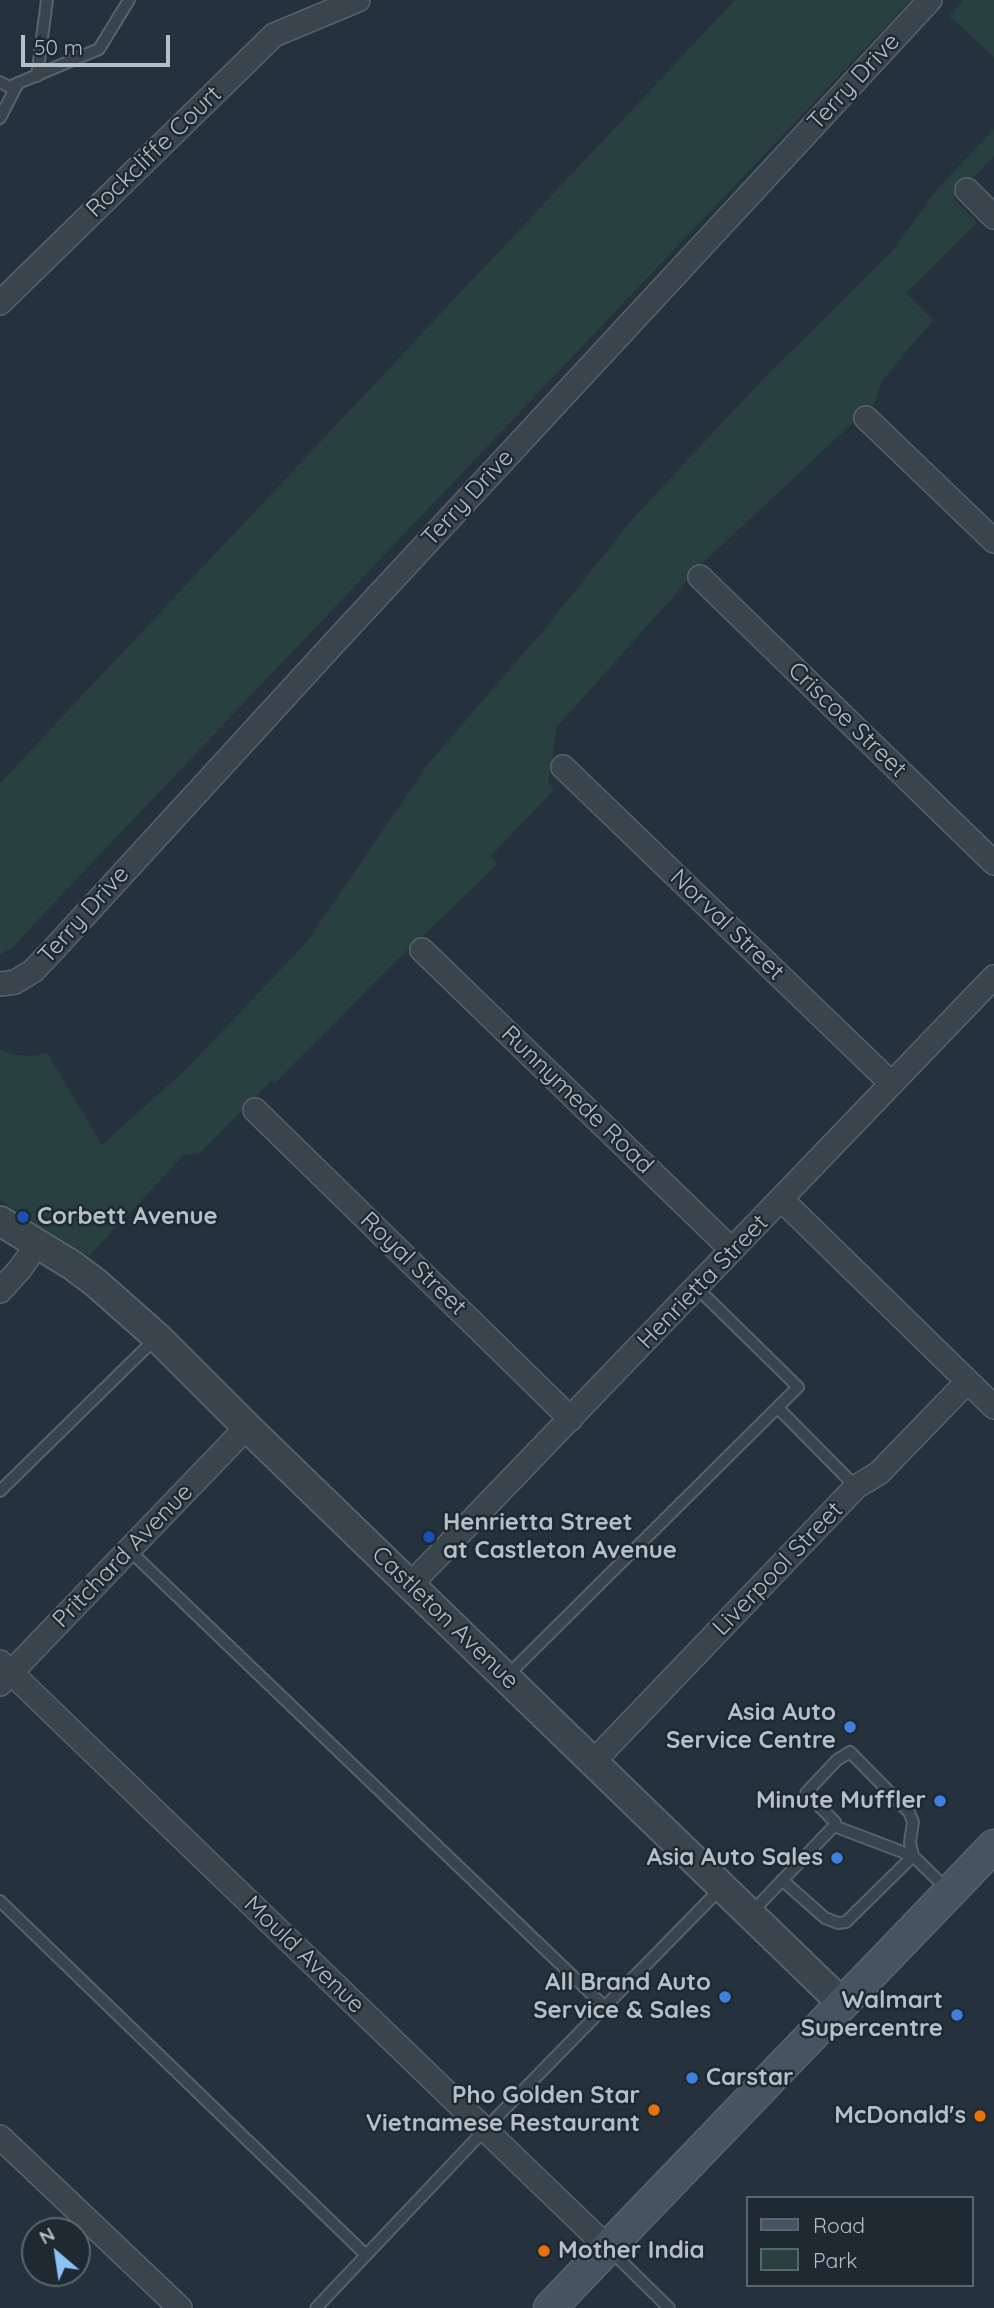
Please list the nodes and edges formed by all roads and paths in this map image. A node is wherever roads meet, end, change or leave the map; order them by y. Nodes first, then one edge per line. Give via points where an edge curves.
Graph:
1 (47, 0) edge
2 (129, 0) edge
3 (358, 0) edge
4 (930, 0) edge
5 (37, 76) junction
6 (0, 82) edge
7 (18, 83) junction
8 (0, 118) edge
9 (967, 190) dead end
10 (994, 217) edge
11 (0, 303) edge
12 (866, 418) dead end
13 (994, 541) edge
14 (700, 577) dead end
15 (563, 766) dead end
16 (994, 863) edge
17 (422, 950) dead end
18 (994, 977) edge
19 (0, 984) edge
20 (891, 1083) junction
21 (255, 1110) dead end
22 (782, 1200) junction
23 (0, 1221) edge
24 (37, 1245) junction
25 (732, 1250) junction
26 (696, 1287) junction
27 (0, 1291) edge
28 (157, 1336) junction
29 (967, 1382) junction
30 (993, 1404) edge
31 (778, 1408) junction
32 (571, 1419) junction
33 (247, 1427) junction
34 (856, 1487) junction
35 (0, 1491) edge
36 (129, 1550) junction
37 (410, 1585) junction
38 (4, 1673) edge
39 (506, 1677) junction
40 (593, 1762) junction
41 (834, 1826) junction
42 (994, 1846) edge
43 (913, 1856) junction
44 (782, 1880) junction
45 (722, 1887) junction
46 (950, 1892) junction
47 (0, 1901) edge
48 (750, 1914) junction
49 (842, 2004) junction
50 (606, 2008) junction
51 (485, 2130) junction
52 (0, 2137) edge
53 (608, 2248) junction
54 (366, 2255) junction
55 (180, 2308) edge
56 (316, 2308) edge
57 (550, 2308) edge
58 (669, 2308) edge

1 - 5 lane
2 - 5 lane via 99,49
3 - 11 street, Rockcliffe Court via 274,35
4 - 19 street, Terry Drive via 53,950 33,971 15,982
5 - 7 lane
6 - 7 lane via 9,87
7 - 8 lane
9 - 10 street
12 - 13 street
14 - 16 street, Criscoe Street
15 - 20 street, Norval Street
17 - 25 street, Runnymede Road
18 - 20 street, Henrietta Street
20 - 22 street, Henrietta Street
21 - 32 street, Royal Street
22 - 25 street, Henrietta Street
22 - 29 street
23 - 24 street, Castleton Avenue
24 - 27 street
24 - 28 street, Castleton Avenue via 96,1283
25 - 26 street, Henrietta Street
26 - 31 lane via 798,1387
26 - 32 street, Henrietta Street
28 - 33 street, Castleton Avenue
28 - 35 lane
29 - 30 street
29 - 34 street, Liverpool Street via 879,1473
31 - 34 lane
31 - 39 lane
32 - 37 street, Henrietta Street
33 - 36 street, Pritchard Avenue
33 - 37 street, Castleton Avenue
34 - 40 street, Liverpool Street
36 - 38 street, Pritchard Avenue
36 - 50 lane
37 - 39 street, Castleton Avenue
38 - 51 street, Mould Avenue
39 - 40 street, Castleton Avenue
40 - 45 street, Castleton Avenue
41 - 43 lane
41 - 43 lane via 806,1793 836,1760 850,1752 909,1812
41 - 44 lane
42 - 46 main road
43 - 44 lane via 846,1922 825,1918
43 - 46 lane
44 - 48 lane
45 - 48 street, Castleton Avenue
45 - 50 lane
46 - 49 main road
47 - 54 lane
48 - 49 street, Castleton Avenue
49 - 53 main road
50 - 51 lane
51 - 53 street, Mould Avenue
51 - 54 lane
52 - 55 street
53 - 57 main road
53 - 58 lane
54 - 56 lane

